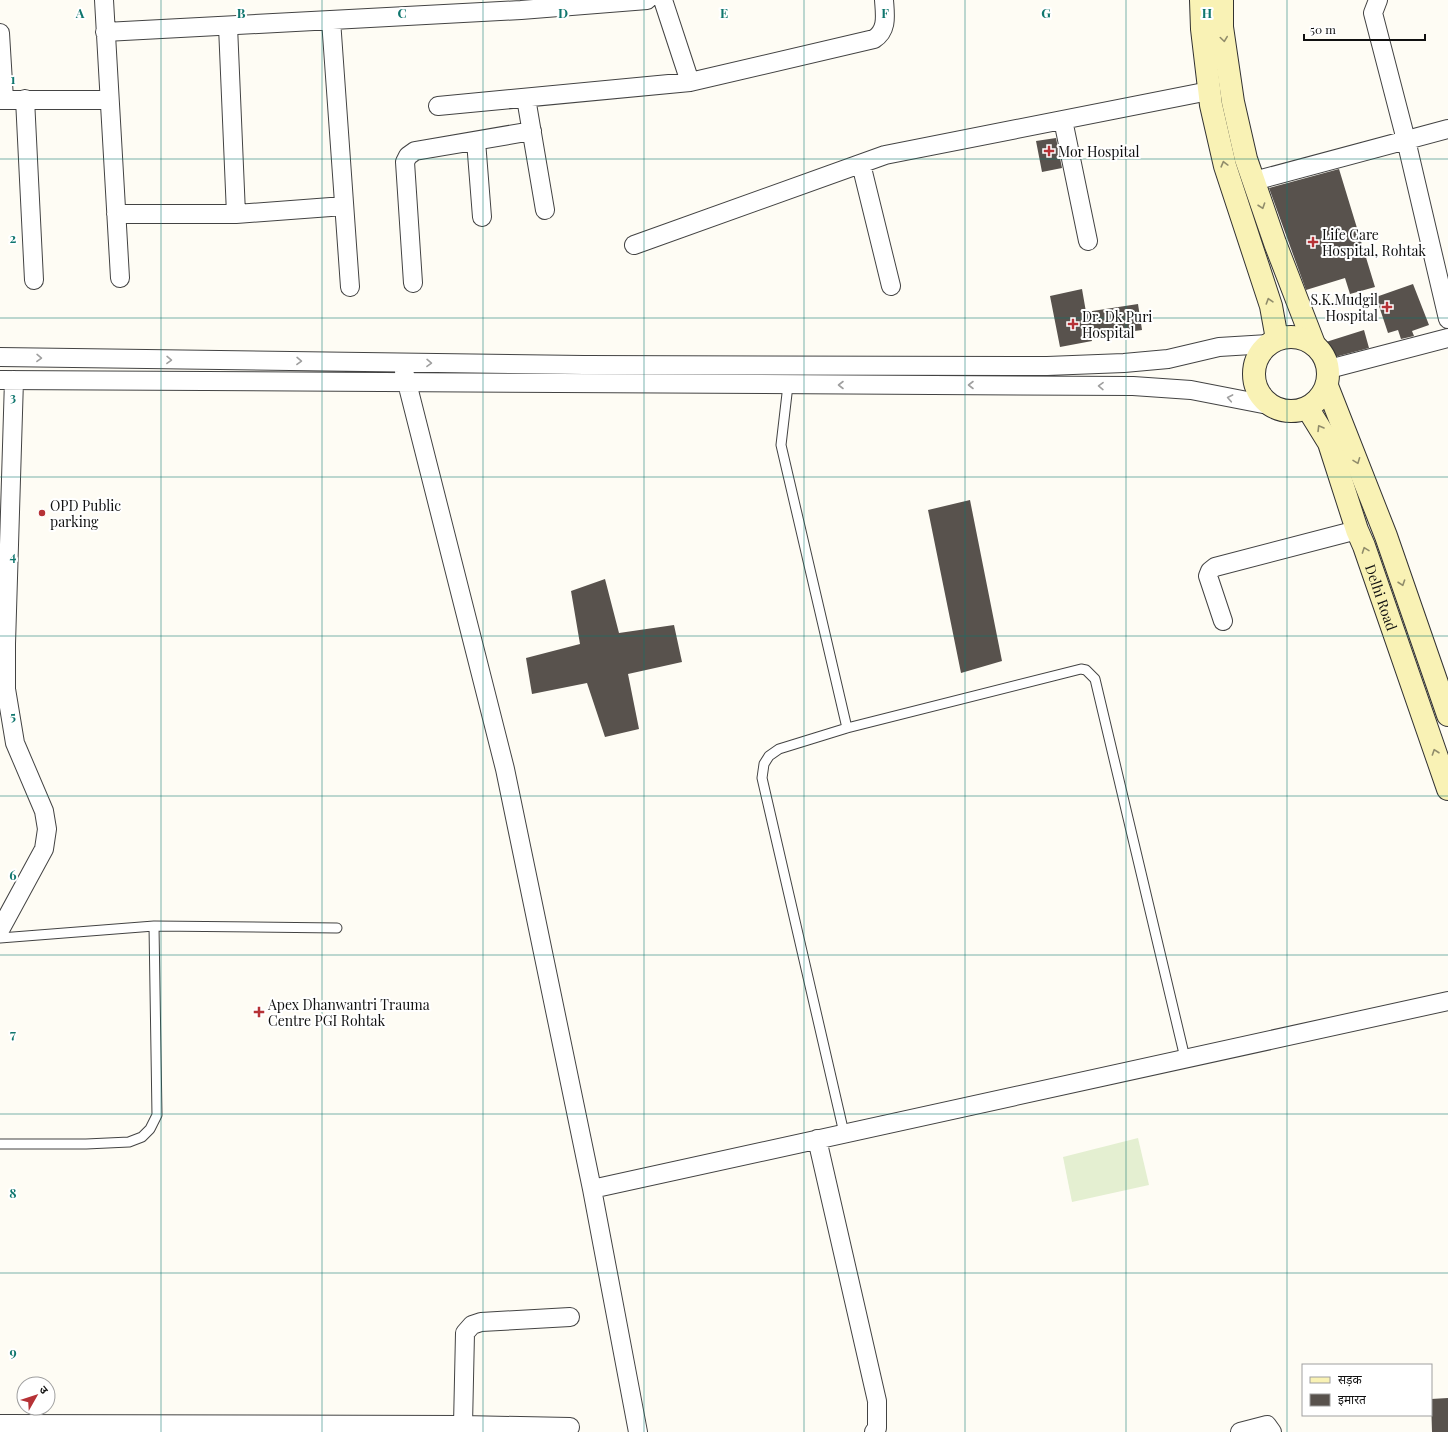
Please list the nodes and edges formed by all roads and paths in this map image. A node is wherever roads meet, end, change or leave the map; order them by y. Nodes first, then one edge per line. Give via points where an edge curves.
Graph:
1 (104, 0) edge
2 (647, 0) edge
3 (663, 0) edge
4 (884, 0) edge
5 (1201, 0) edge
6 (1222, 0) edge
7 (1378, 0) edge
8 (331, 20) junction
9 (228, 26) junction
10 (105, 32) junction
11 (0, 33) edge
12 (690, 82) junction
13 (1209, 92) junction
14 (526, 98) junction
15 (24, 99) junction
16 (2, 100) edge
17 (109, 100) junction
18 (438, 106) dead end
19 (1063, 120) junction
20 (1448, 129) edge
21 (532, 131) junction
22 (1406, 140) junction
23 (476, 141) junction
24 (861, 164) junction
25 (1254, 181) junction
26 (344, 206) junction
27 (546, 210) dead end
28 (116, 214) junction
29 (236, 214) junction
30 (482, 217) dead end
31 (1088, 241) dead end
32 (634, 245) dead end
33 (120, 278) dead end
34 (34, 280) dead end
35 (412, 283) dead end
36 (891, 286) dead end
37 (350, 287) dead end
38 (1448, 319) edge
39 (1448, 338) edge
40 (1273, 342) junction
41 (1314, 344) junction
42 (0, 357) edge
43 (402, 362) junction
44 (584, 365) junction
45 (1328, 377) junction
46 (7, 380) edge
47 (407, 382) junction
48 (587, 384) junction
49 (788, 385) junction
50 (1268, 405) junction
51 (1308, 409) junction
52 (1357, 530) junction
53 (1223, 621) dead end
54 (1448, 715) edge
55 (847, 728) junction
56 (1448, 789) edge
57 (154, 926) junction
58 (337, 928) dead end
59 (0, 930) edge
60 (0, 938) edge
61 (1448, 1001) edge
62 (1185, 1058) junction
63 (844, 1133) junction
64 (817, 1139) junction
65 (0, 1144) edge
66 (592, 1189) junction
67 (570, 1317) dead end
68 (0, 1424) edge
69 (462, 1425) junction
70 (570, 1427) dead end
71 (638, 1432) edge
72 (874, 1432) edge
73 (1240, 1432) edge
74 (1272, 1432) edge

1 - 10 street
2 - 8 street
3 - 12 street
4 - 12 street via 885,25 880,36 874,39
5 - 13 main road
6 -> 25 main road via 1222,27 1233,102 1246,159
7 - 22 street via 1373,13
8 - 9 street
8 - 26 street
9 - 10 street
9 - 29 street
10 - 17 street
11 - 16 street
12 - 14 street
13 - 19 street
40 -> 13 main road via 1271,306 1225,166
14 - 18 street
14 - 21 street
15 - 16 street
15 - 17 street
15 - 34 street
17 - 28 street
19 - 24 street via 885,155
19 - 31 street
20 - 22 street
21 - 23 street
21 - 27 street
22 - 25 street
22 - 38 street
23 - 30 street
23 - 35 street via 414,151 405,162
24 - 32 street
24 - 36 street
25 -> 41 main road
26 - 29 street
26 - 37 street
28 - 29 street
28 - 33 street
39 - 45 street
40 - 41 main road via 1287,337 1302,338
40 - 44 street via 1219,347 1168,359 1047,366
40 - 50 main road via 1260,352 1253,374 1255,386
41 - 45 main road via 1325,357
42 -> 43 street
43 -> 44 street
43 - 47 street
44 - 48 street
45 - 51 main road via 1322,396
45 -> 54 main road, Delhi Road
46 - 47 street
46 - 59 street via 6,689 15,743 44,811 48,829 44,849
47 - 48 street
47 - 66 street via 505,769
48 - 49 street
50 -> 49 street via 1191,390 1133,386
49 - 55 lane via 781,445
50 - 51 main road via 1291,412
52 -> 51 main road, Delhi Road via 1329,443
52 - 53 street via 1214,567 1208,576
56 -> 52 main road, Delhi Road
55 - 62 lane via 1081,669 1092,675
55 - 63 lane via 779,749 769,756 764,764 762,778
57 - 58 lane
57 - 60 lane
57 - 65 lane via 157,1115 150,1129 142,1137 129,1142
61 - 62 street
62 - 63 street
63 - 64 street
64 - 66 street
64 - 72 street via 877,1401 877,1428
66 - 71 street
67 - 69 street via 481,1322 468,1328 465,1333
68 - 69 street
69 - 70 street
73 - 74 street via 1267,1425

